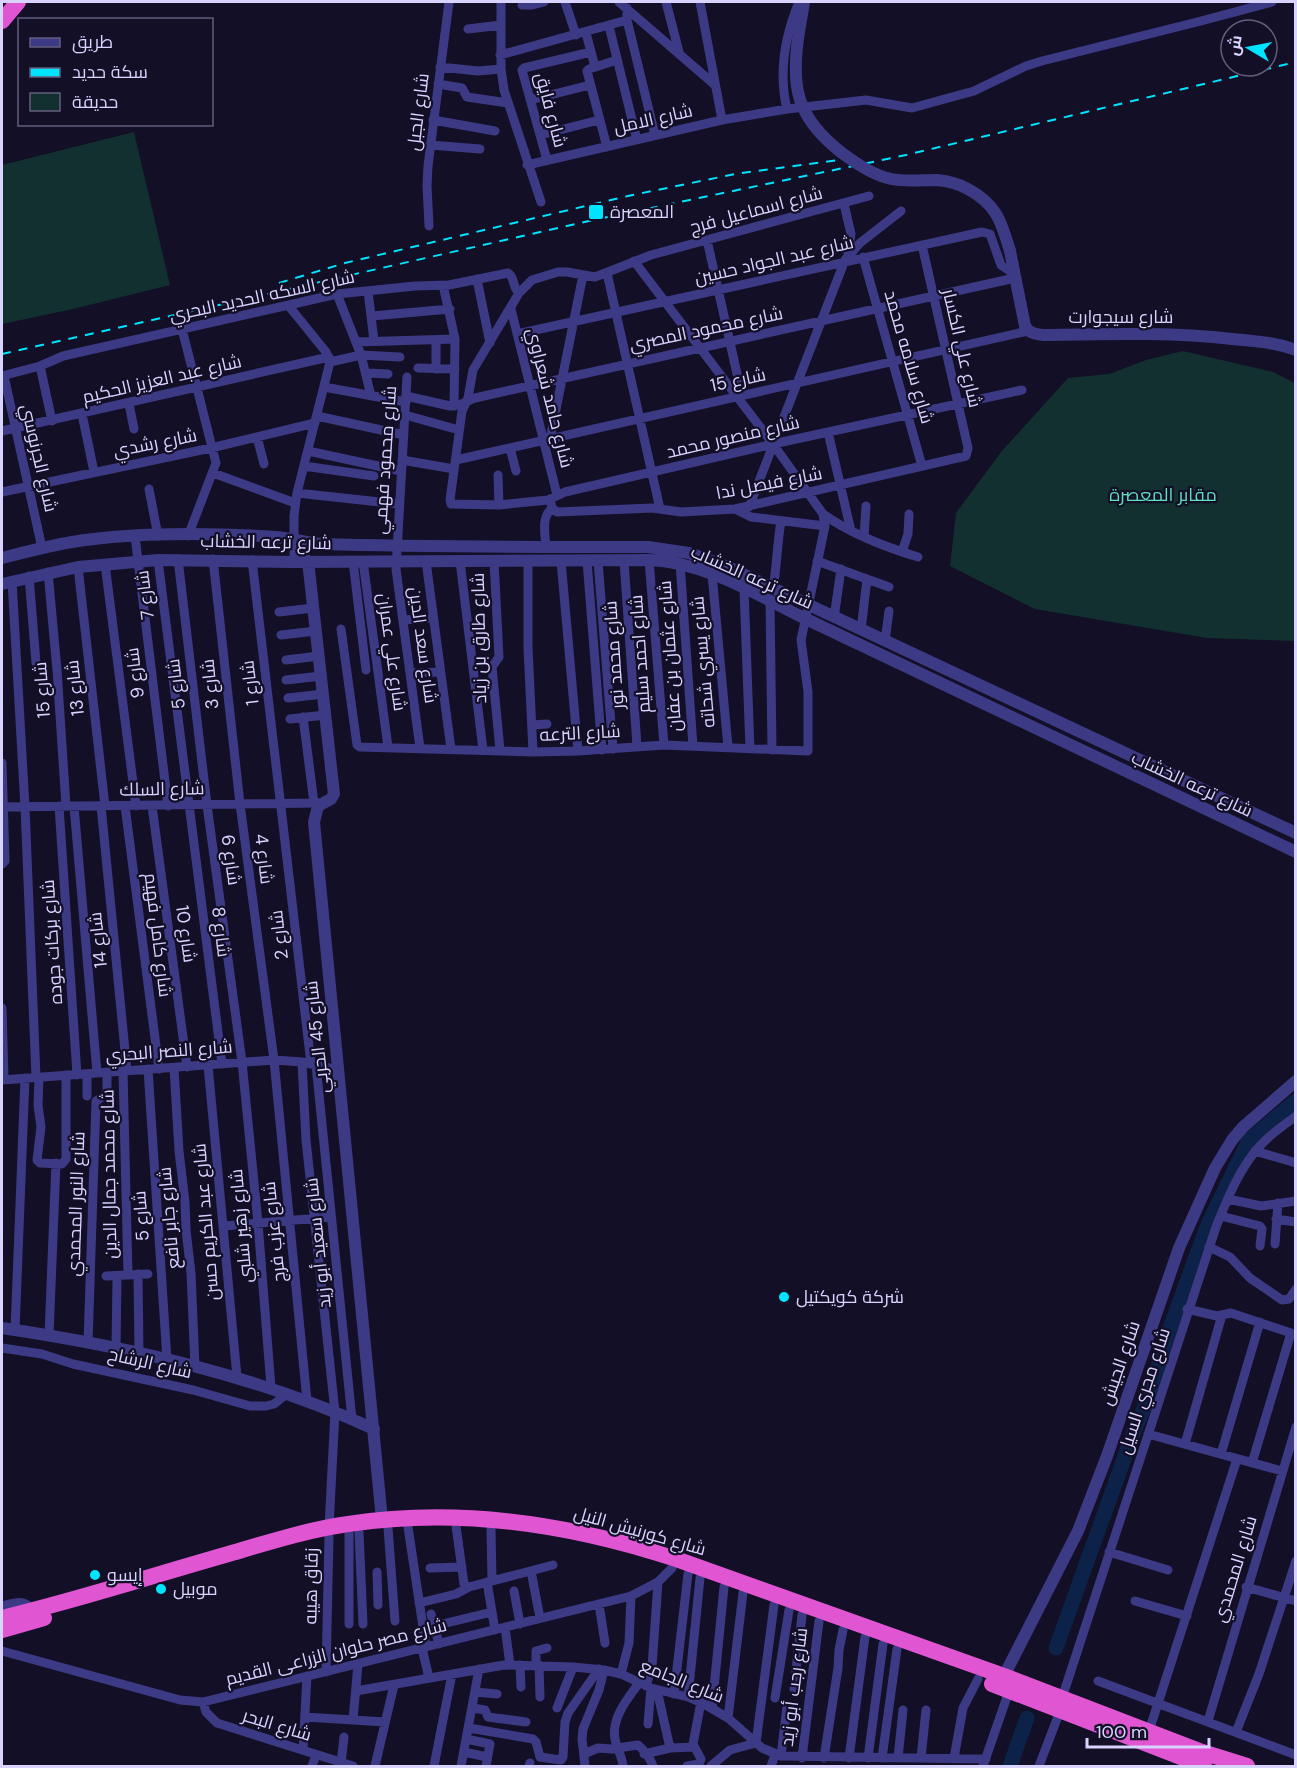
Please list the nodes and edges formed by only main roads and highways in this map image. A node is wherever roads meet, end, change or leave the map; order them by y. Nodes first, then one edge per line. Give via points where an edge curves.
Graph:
1 (18, 2) edge
2 (2, 21) edge
3 (385, 1524) junction
4 (329, 1532) junction
5 (2, 1618) edge
6 (2, 1630) edge
7 (1007, 1684) junction
8 (1061, 1705) junction
9 (1204, 1767) edge
10 (1247, 1767) edge

1 - 2 highway
3 - 4 highway, شارع كورنيش النيل
3 - 4 highway, شارع كورنيش النيل via 354,1532
3 - 7 highway, شارع كورنيش النيل via 532,1532 626,1553 978,1679
3 - 7 highway, شارع كورنيش النيل via 426,1517 481,1518 612,1539 676,1559
4 - 5 highway, شارع كورنيش النيل via 261,1544
4 - 6 highway, شارع كورنيش النيل
7 - 8 highway, شارع كورنيش النيل
8 - 9 highway, شارع كورنيش النيل
8 - 10 highway, شارع كورنيش النيل via 1149,1731

